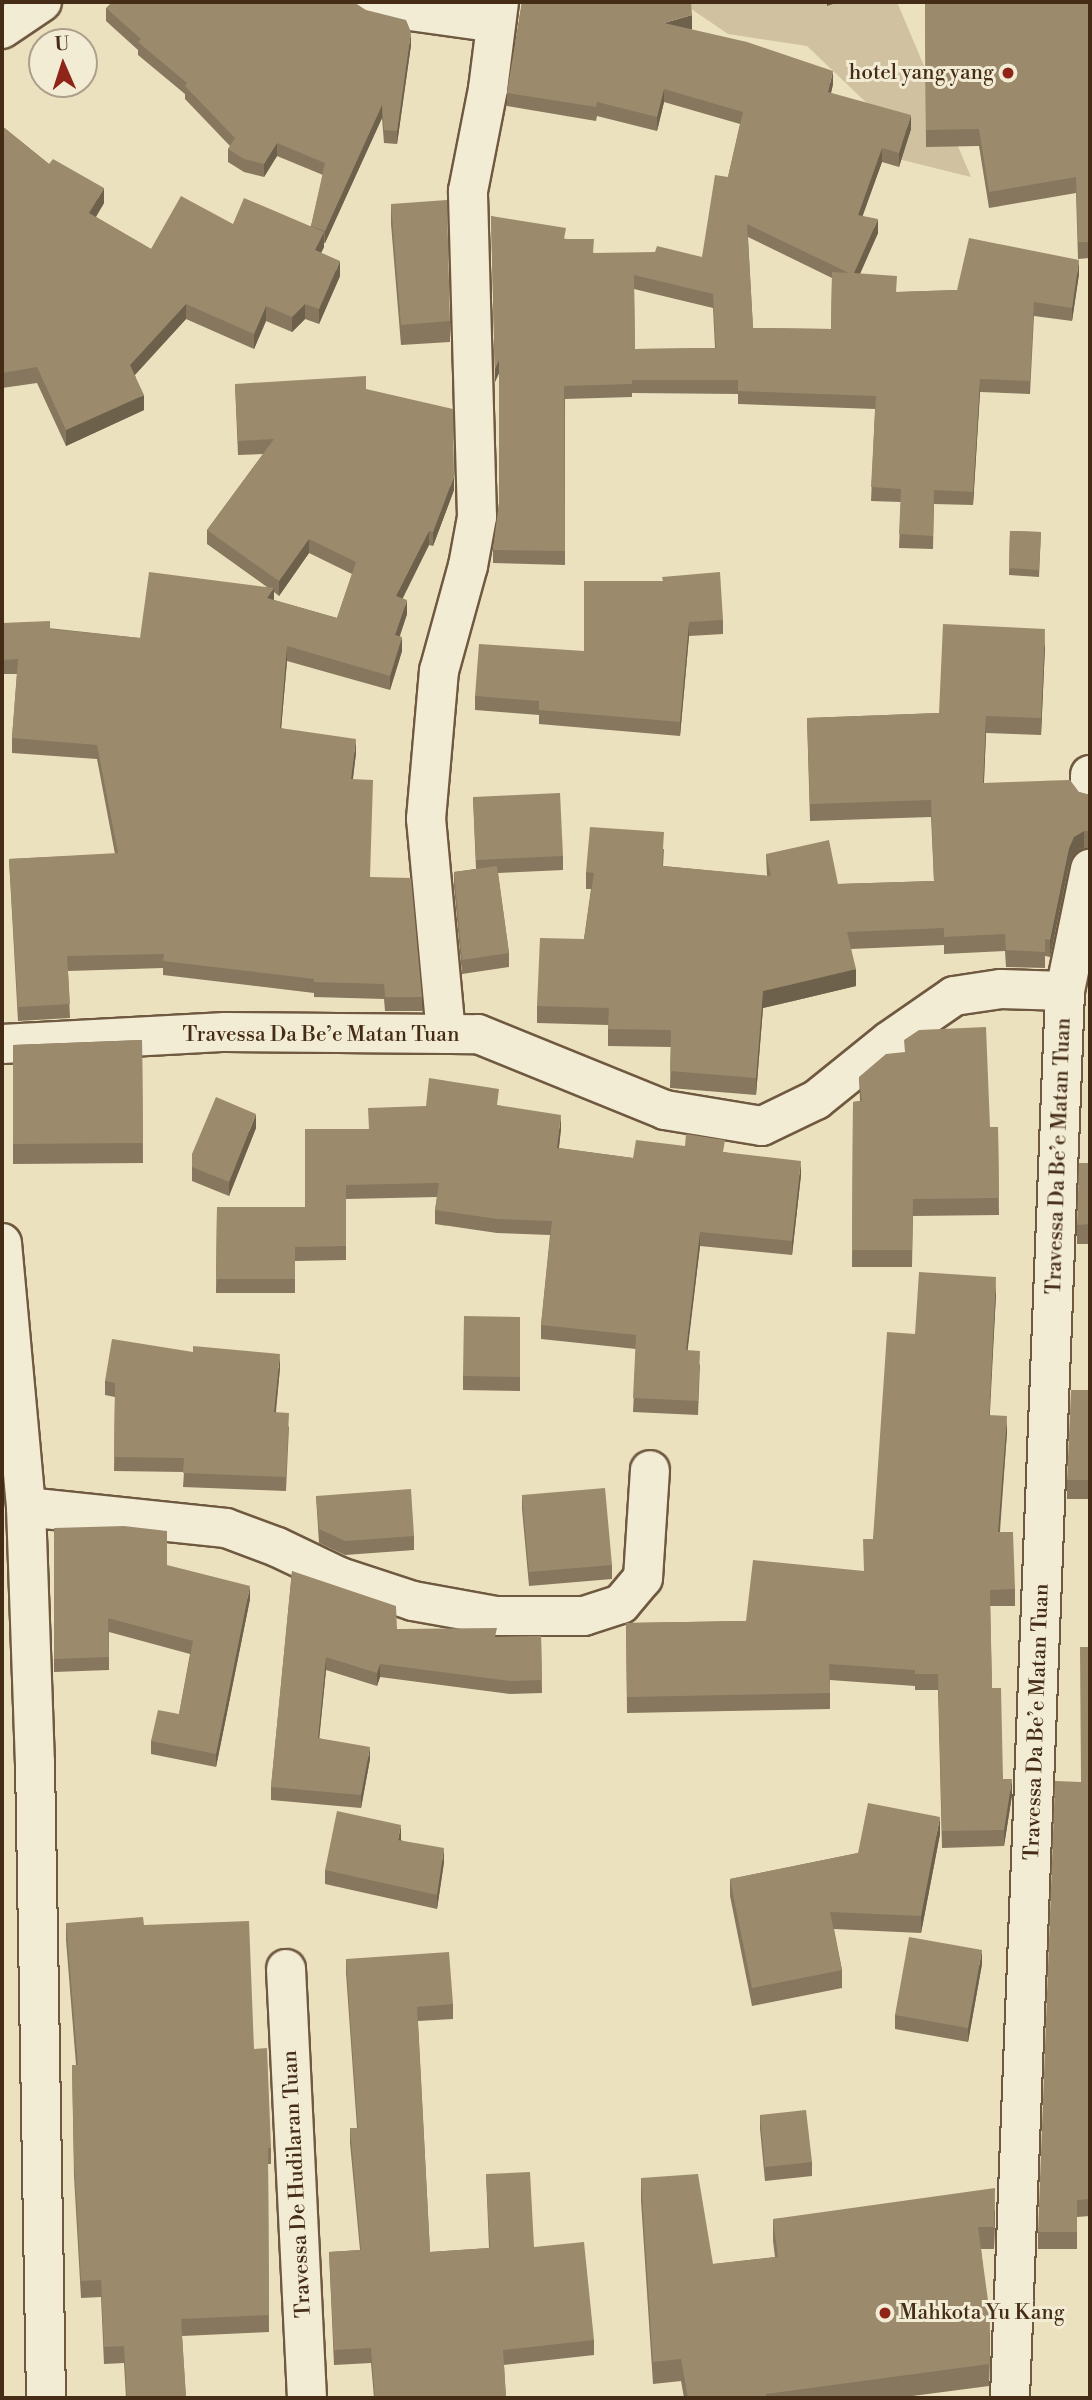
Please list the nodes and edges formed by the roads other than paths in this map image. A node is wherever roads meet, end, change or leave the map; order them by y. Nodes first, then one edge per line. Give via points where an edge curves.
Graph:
1 (42, 2) edge
2 (372, 2) edge
3 (498, 12) edge
4 (2, 29) edge
5 (1090, 775) edge
6 (1090, 790) edge
7 (1090, 869) edge
8 (1065, 991) junction
9 (446, 1034) junction
10 (2, 1044) edge
11 (2, 1243) edge
12 (650, 1470) dead end
13 (26, 1507) junction
14 (286, 1969) dead end
15 (46, 2398) edge
16 (307, 2398) edge
17 (1010, 2398) edge

1 - 4 street
2 - 3 street via 444,17
3 - 9 street via 468,191 477,517 439,671 426,818
5 - 6 street
7 - 8 street
8 - 9 street, Travessa Da Be’e Matan Tuan via 1001,989 954,996 816,1100 762,1126 664,1110 478,1034
8 - 17 street, Travessa Da Be’e Matan Tuan
9 - 10 street, Travessa Da Be’e Matan Tuan via 226,1032
11 - 13 street
12 - 13 street via 643,1578 621,1604 584,1616 496,1616 413,1601 340,1577 226,1528
13 - 15 street
14 - 16 street, Travessa De Hudilaran Tuan

